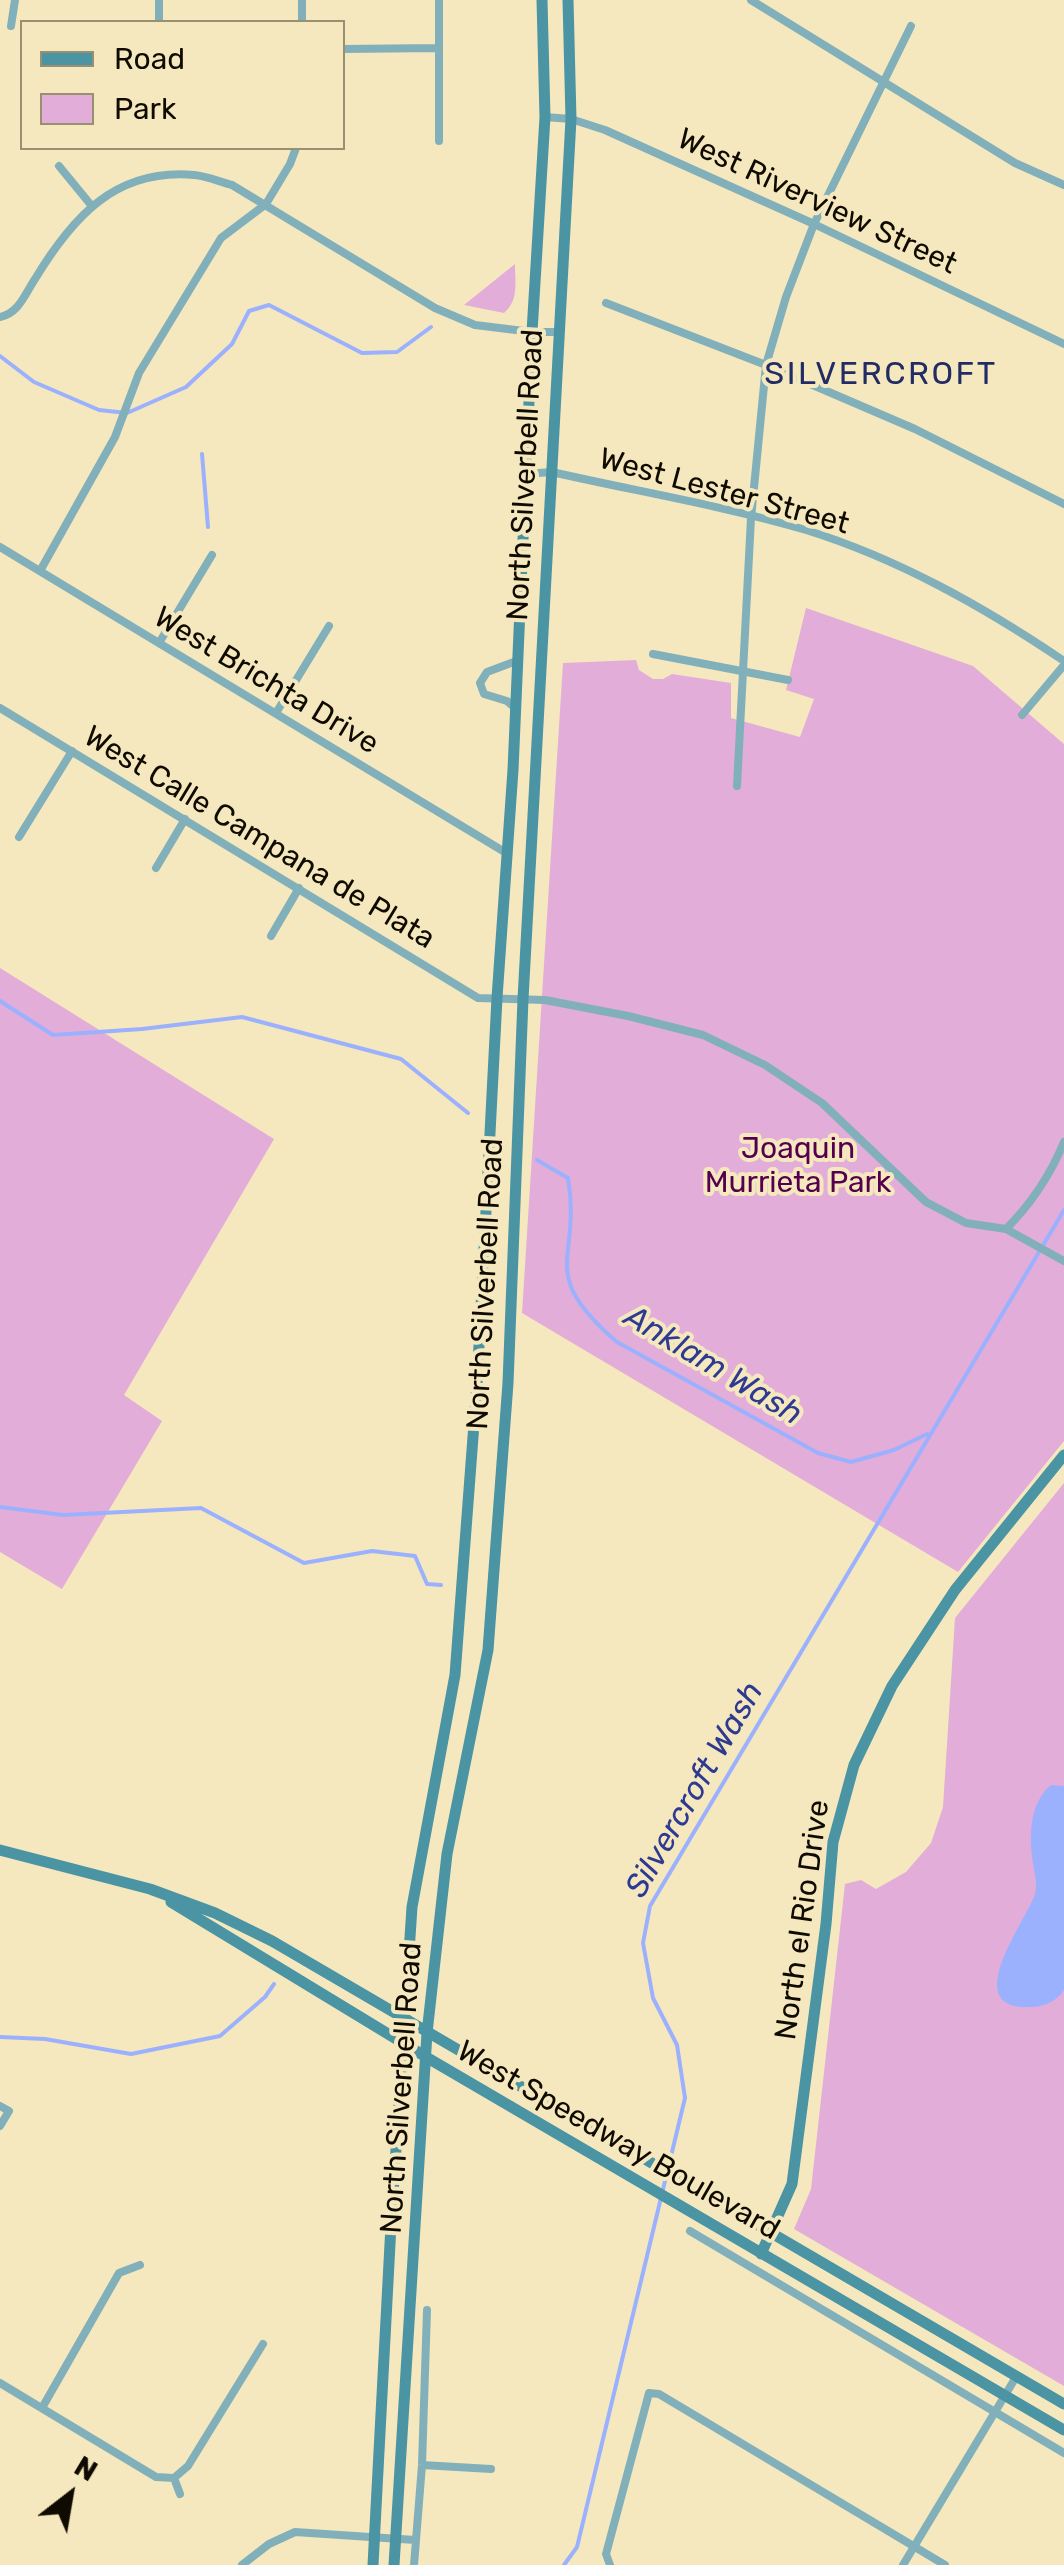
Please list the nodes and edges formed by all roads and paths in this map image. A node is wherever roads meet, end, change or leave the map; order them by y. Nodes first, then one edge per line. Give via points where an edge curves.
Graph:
1 (15, 0) edge
2 (439, 0) edge
3 (542, 0) edge
4 (568, 0) edge
5 (752, 0) edge
6 (11, 26) dead end
7 (911, 26) dead end
8 (345, 48) edge
9 (439, 48) junction
10 (882, 82) junction
11 (545, 117) junction
12 (570, 119) junction
13 (439, 141) dead end
14 (295, 150) edge
15 (59, 166) dead end
16 (1064, 185) edge
17 (266, 204) junction
18 (91, 205) junction
19 (814, 224) junction
20 (606, 303) dead end
21 (1, 317) edge
22 (532, 332) junction
23 (558, 332) junction
24 (1064, 344) edge
25 (766, 365) junction
26 (96, 443) dead end
27 (108, 450) junction
28 (552, 472) junction
29 (525, 474) junction
30 (1064, 504) edge
31 (751, 518) junction
32 (0, 547) edge
33 (212, 555) dead end
34 (40, 571) junction
35 (328, 626) dead end
36 (159, 643) junction
37 (653, 654) dead end
38 (518, 660) junction
39 (1064, 663) edge
40 (743, 671) junction
41 (788, 680) dead end
42 (0, 708) edge
43 (516, 710) junction
44 (276, 713) junction
45 (1022, 715) dead end
46 (72, 751) junction
47 (737, 786) dead end
48 (185, 820) junction
49 (19, 837) dead end
50 (508, 854) junction
51 (531, 857) junction
52 (156, 868) dead end
53 (299, 888) junction
54 (270, 936) dead end
55 (497, 998) junction
56 (523, 999) junction
57 (1064, 1142) edge
58 (1006, 1229) junction
59 (1062, 1260) edge
60 (1064, 1456) edge
61 (0, 1850) edge
62 (150, 1890) junction
63 (404, 2017) junction
64 (428, 2032) junction
65 (402, 2042) junction
66 (426, 2057) junction
67 (0, 2106) edge
68 (0, 2126) edge
69 (589, 2128) junction
70 (579, 2147) junction
71 (690, 2231) dead end
72 (772, 2236) junction
73 (761, 2254) junction
74 (140, 2265) dead end
75 (753, 2268) junction
76 (427, 2310) dead end
77 (263, 2344) dead end
78 (1016, 2376) junction
79 (0, 2383) edge
80 (1004, 2396) junction
81 (1064, 2404) edge
82 (42, 2408) junction
83 (994, 2412) junction
84 (1064, 2430) edge
85 (1064, 2453) edge
86 (422, 2465) junction
87 (491, 2469) dead end
88 (174, 2478) junction
89 (180, 2494) dead end
90 (376, 2538) junction
91 (396, 2539) junction
92 (415, 2540) junction
93 (914, 2547) junction
94 (373, 2563) edge
95 (394, 2564) edge
96 (609, 2564) edge
97 (242, 2565) edge
98 (414, 2565) edge
99 (903, 2565) edge
100 (945, 2565) edge

1 - 6 street
2 - 9 street
3 - 11 main road, North Silverbell Road
4 - 12 main road, North Silverbell Road
5 - 10 street
7 - 10 street
8 - 9 street
9 - 13 street
10 - 16 street
10 - 19 street
11 - 12 street, West Riverview Street
11 - 22 main road, North Silverbell Road
12 - 19 street, West Riverview Street
12 - 23 main road, North Silverbell Road
14 - 17 street
15 - 18 street
17 - 18 street via 195,175 123,187
17 - 22 street via 435,308 475,324
17 - 27 street via 221,238 140,373
18 - 21 street via 62,234 14,312
19 - 24 street, West Riverview Street
19 - 25 street
20 - 25 street
22 - 23 street
22 - 29 main road, North Silverbell Road
23 - 28 main road, North Silverbell Road
25 - 30 street
25 - 31 street
26 - 27 street
27 - 34 street
28 - 29 street, West Lester Street
28 - 31 street, West Lester Street
28 - 51 main road, North Silverbell Road
29 - 38 main road, North Silverbell Road
31 - 39 street, West Lester Street via 806,530 917,573 1006,621
31 - 40 street
32 - 34 street, West Brichta Drive
33 - 36 street
34 - 36 street, West Brichta Drive
35 - 44 street
36 - 44 street, West Brichta Drive
37 - 40 street
38 - 43 main road, North Silverbell Road
38 - 43 street, North Silverbell Road via 486,672 480,682 484,694
39 - 45 street
40 - 41 street
40 - 47 street
42 - 46 street, West Calle Campana de Plata
43 - 50 main road, North Silverbell Road
44 - 50 street, West Brichta Drive
46 - 48 street, West Calle Campana de Plata
46 - 49 street
48 - 52 street
48 - 53 street, West Calle Campana de Plata
50 - 51 main road
50 - 55 main road, North Silverbell Road
51 - 56 main road, North Silverbell Road
53 - 54 street
53 - 55 street, West Calle Campana de Plata via 478,998
55 - 56 street, West Calle Campana de Plata
55 - 63 main road, North Silverbell Road via 455,1675 412,1906
56 - 58 street, West Calle Campana de Plata via 703,1035 822,1103 926,1202 966,1223
56 - 64 main road, North Silverbell Road via 508,1383 488,1650 448,1854
57 - 58 street via 1028,1207
58 - 59 street, West Calle Campana de Plata
60 - 72 main road, North el Rio Drive via 955,1590 892,1686 854,1765 834,1842 792,2184
61 - 62 main road, West Speedway Boulevard
62 - 63 main road, West Speedway Boulevard via 272,1941
62 - 65 main road, West Speedway Boulevard
63 - 64 main road, West Speedway Boulevard
63 - 65 main road, North Silverbell Road
64 - 66 main road, North Silverbell Road
64 - 69 main road, West Speedway Boulevard
65 - 66 main road, West Speedway Boulevard
65 - 90 main road, North Silverbell Road
66 - 70 main road, West Speedway Boulevard
66 - 91 main road, North Silverbell Road
67 - 68 street via 9,2111
69 - 70 main road
69 - 72 main road, West Speedway Boulevard
70 - 73 main road, West Speedway Boulevard
71 - 75 street, West Speedway Boulevard
72 - 73 main road, North el Rio Drive
72 - 78 main road, West Speedway Boulevard
73 - 75 street, North el Rio Drive
73 - 80 main road, West Speedway Boulevard
74 - 82 street via 119,2273
75 - 83 street, West Speedway Boulevard
76 - 86 street
77 - 88 street via 188,2466
78 - 80 street
78 - 81 main road, West Speedway Boulevard
79 - 82 street
80 - 83 street
80 - 84 main road, West Speedway Boulevard
82 - 88 street via 156,2477
83 - 85 street, West Speedway Boulevard
83 - 93 street
86 - 87 street
86 - 92 street
88 - 89 street
90 - 91 street
90 - 94 main road, North Silverbell Road
90 - 97 street via 295,2532
91 - 92 street
91 - 95 main road, North Silverbell Road
92 - 98 street
93 - 96 street via 659,2394 649,2394 606,2554
93 - 99 street
93 - 100 street

